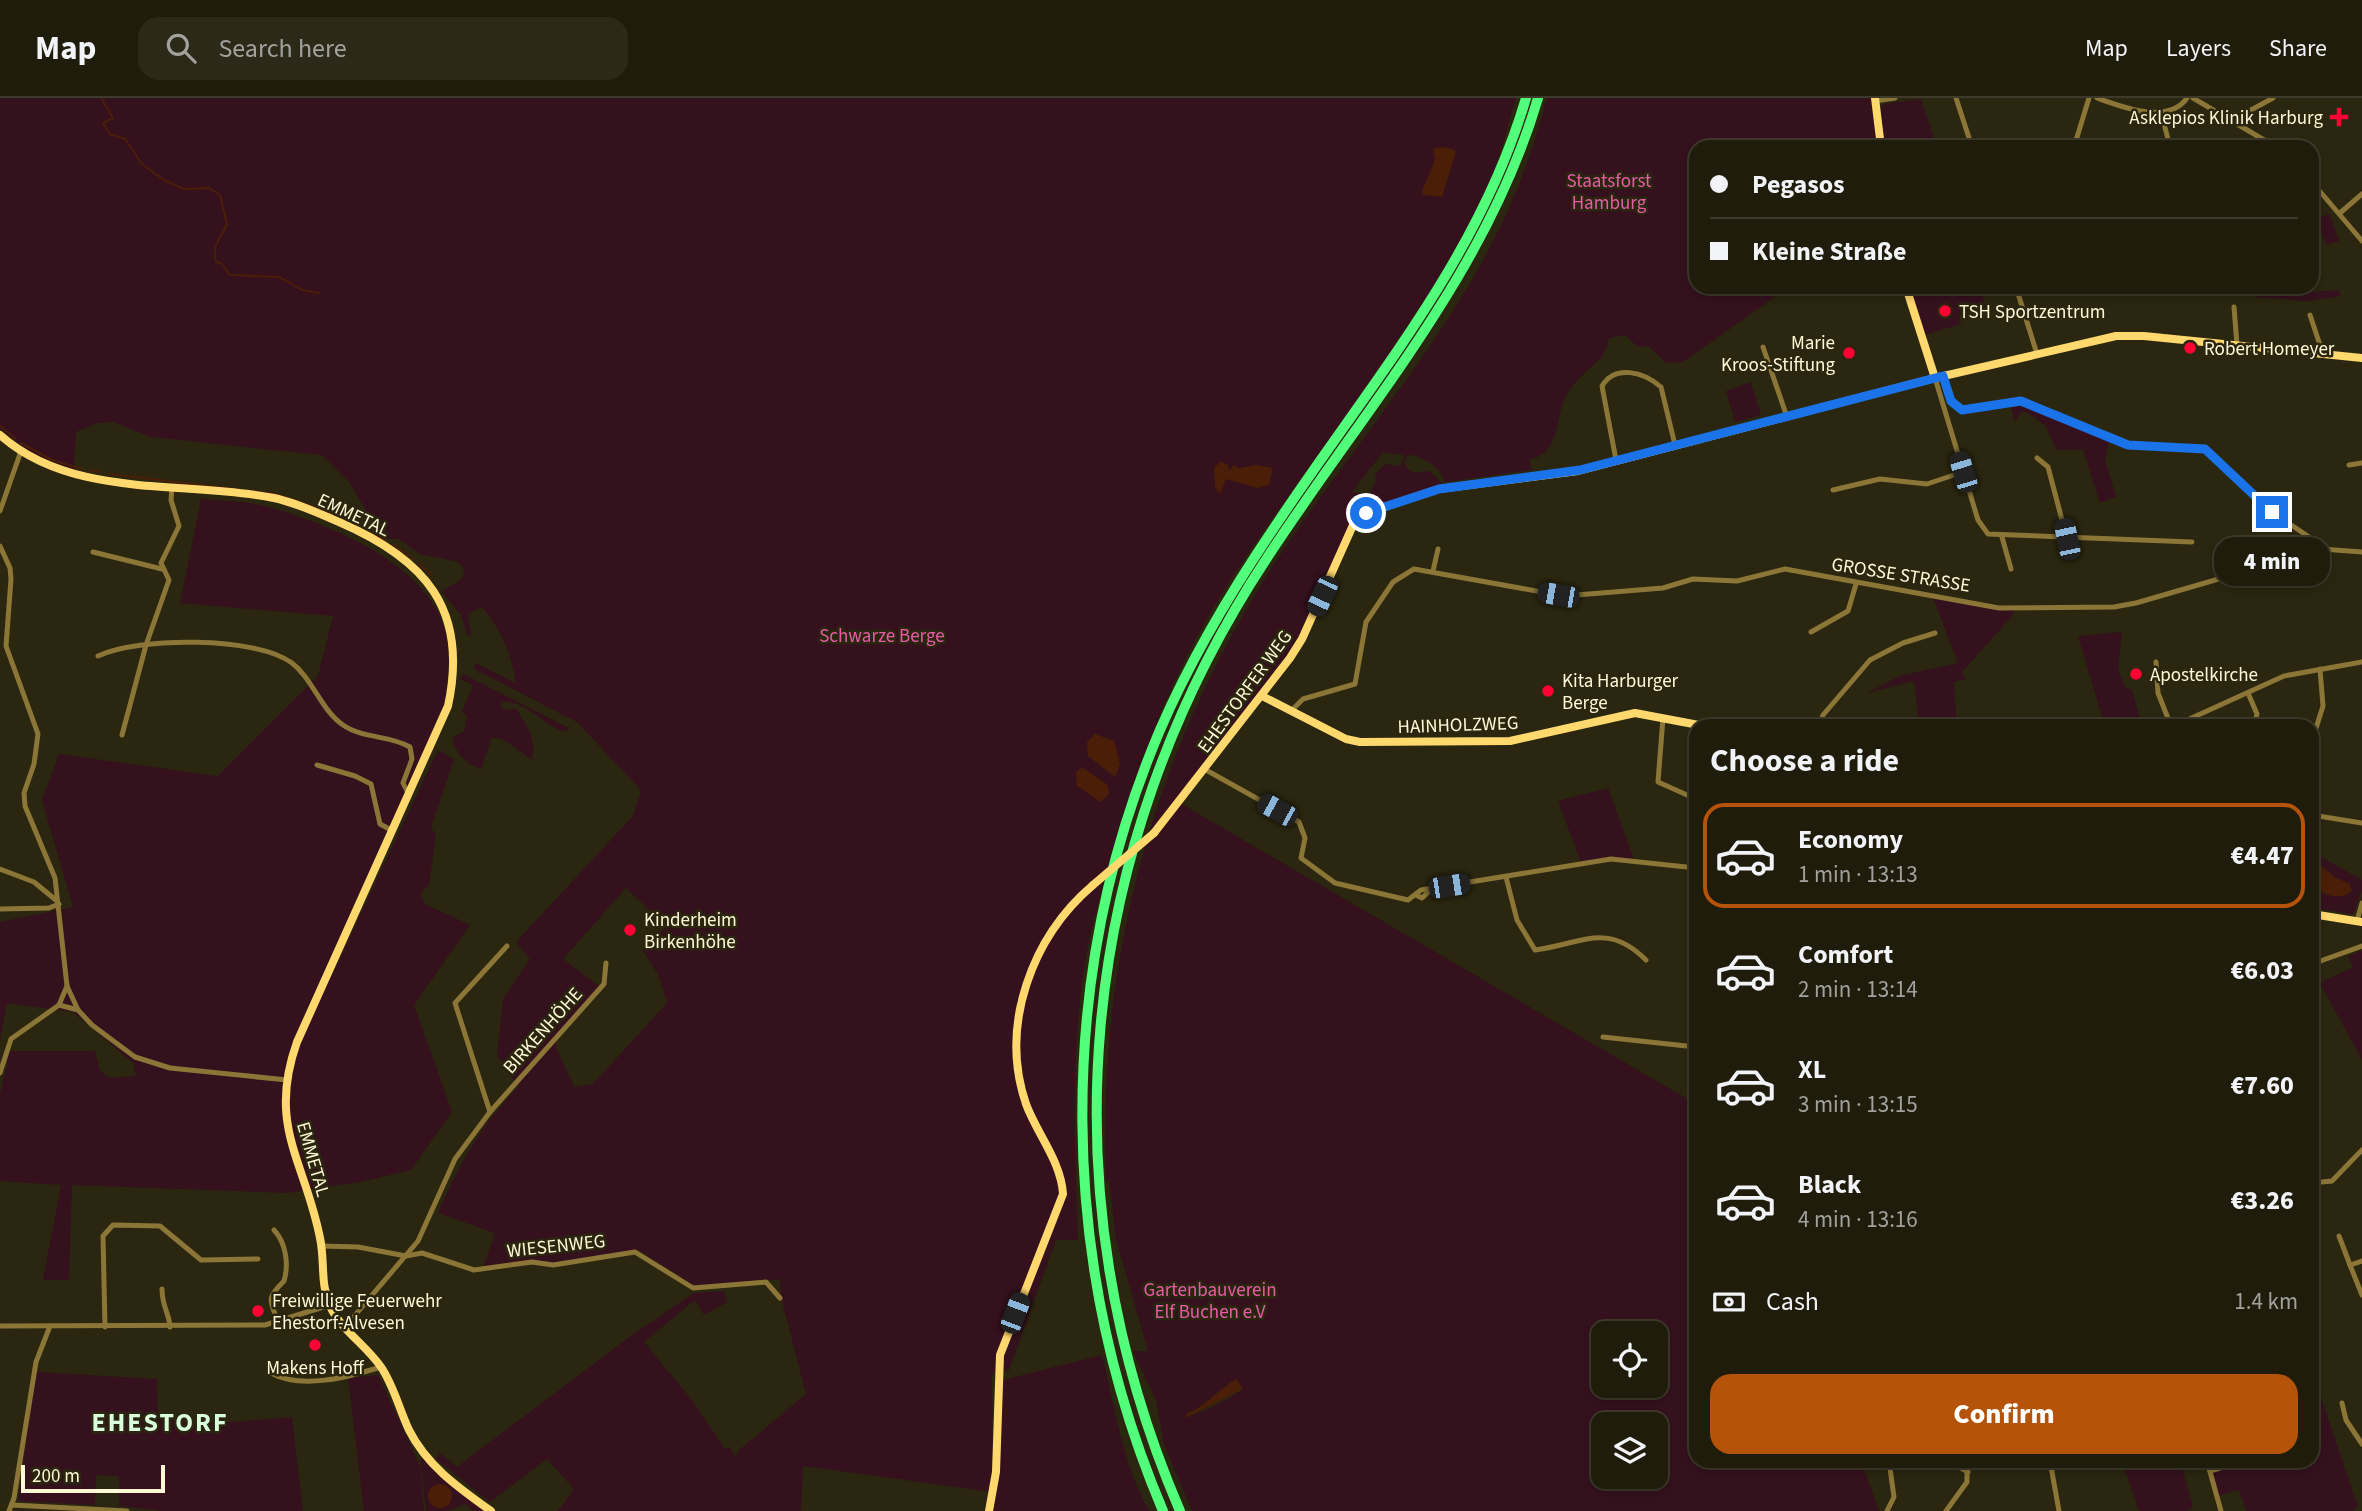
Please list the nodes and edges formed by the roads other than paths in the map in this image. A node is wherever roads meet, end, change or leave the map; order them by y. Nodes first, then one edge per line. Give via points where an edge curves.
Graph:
1 (1526, 98) edge
2 (1538, 98) edge
3 (1895, 98) edge
4 (1956, 98) edge
5 (2089, 98) edge
6 (2096, 98) edge
7 (2187, 98) edge
8 (2193, 98) edge
9 (2273, 98) edge
10 (1875, 99) edge
11 (2161, 112) junction
12 (2235, 123) junction
13 (1880, 140) edge
14 (1970, 140) edge
15 (2076, 140) edge
16 (2168, 140) edge
17 (2264, 140) edge
18 (2319, 190) edge
19 (2362, 194) edge
20 (2340, 213) junction
21 (2362, 242) edge
22 (1909, 294) edge
23 (2018, 294) edge
24 (2234, 307) dead end
25 (2310, 315) dead end
26 (2237, 345) junction
27 (1763, 347) dead end
28 (2038, 354) junction
29 (2319, 354) junction
30 (2362, 358) edge
31 (1939, 377) junction
32 (1787, 417) junction
33 (0, 435) edge
34 (1675, 445) junction
35 (21, 451) junction
36 (2037, 458) dead end
37 (1616, 460) junction
38 (2362, 463) edge
39 (2349, 465) dead end
40 (1963, 472) junction
41 (172, 486) junction
42 (1833, 490) dead end
43 (0, 511) edge
44 (2002, 537) junction
45 (2067, 539) junction
46 (2192, 542) dead end
47 (0, 546) edge
48 (1438, 549) dead end
49 (2319, 550) junction
50 (93, 552) dead end
51 (2362, 552) edge
52 (162, 569) junction
53 (2011, 569) dead end
54 (1433, 571) junction
55 (1856, 584) junction
56 (1811, 632) dead end
57 (1935, 634) dead end
58 (146, 645) junction
59 (98, 656) dead end
60 (2156, 662) dead end
61 (2362, 662) edge
62 (2320, 669) junction
63 (2248, 693) junction
64 (1262, 696) junction
65 (1291, 711) junction
66 (1663, 718) junction
67 (1822, 719) edge
68 (2170, 719) edge
69 (2189, 719) edge
70 (2256, 719) edge
71 (2319, 719) edge
72 (1689, 723) edge
73 (122, 735) dead end
74 (317, 765) dead end
75 (1206, 769) junction
76 (409, 795) junction
77 (1689, 796) edge
78 (2319, 816) edge
79 (2362, 823) edge
80 (393, 831) junction
81 (1689, 868) edge
82 (0, 869) edge
83 (1506, 877) junction
84 (2362, 903) edge
85 (59, 904) junction
86 (0, 909) edge
87 (2319, 915) edge
88 (2359, 922) edge
89 (507, 946) dead end
90 (2362, 946) edge
91 (1646, 960) dead end
92 (2319, 961) edge
93 (606, 963) dead end
94 (67, 986) junction
95 (59, 1005) junction
96 (78, 1010) junction
97 (1604, 1037) dead end
98 (1689, 1046) edge
99 (0, 1073) edge
100 (287, 1080) junction
101 (489, 1112) junction
102 (2362, 1150) edge
103 (2319, 1184) edge
104 (274, 1230) dead end
105 (2339, 1236) dead end
106 (322, 1247) junction
107 (406, 1256) junction
108 (258, 1259) dead end
109 (2362, 1261) edge
110 (2350, 1265) junction
111 (162, 1289) dead end
112 (2362, 1295) edge
113 (780, 1298) dead end
114 (330, 1305) junction
115 (278, 1323) junction
116 (0, 1326) edge
117 (50, 1326) junction
118 (170, 1326) junction
119 (104, 1327) junction
120 (345, 1327) junction
121 (381, 1367) junction
122 (271, 1373) dead end
123 (2342, 1403) dead end
124 (2362, 1444) edge
125 (1890, 1468) edge
126 (1961, 1468) edge
127 (1967, 1468) edge
128 (2051, 1468) edge
129 (2209, 1468) edge
130 (2220, 1468) edge
131 (2210, 1471) junction
132 (1968, 1472) junction
133 (10, 1508) edge
134 (127, 1511) edge
135 (491, 1511) edge
136 (989, 1511) edge
137 (1163, 1511) edge
138 (1180, 1511) edge
139 (1887, 1511) edge
140 (1946, 1511) edge
141 (2059, 1511) edge
142 (2221, 1511) edge

1 - 137 highway via 1493,187 1441,285 1280,518 1205,638 1160,731 1116,860 1087,1018 1083,1189 1110,1355
2 - 138 highway via 1504,191 1452,290 1265,561 1209,656 1162,759 1127,866 1110,948 1100,1031 1095,1111 1099,1199 1125,1353
3 - 10 street
4 - 14 street
5 - 15 street
6 - 11 street
7 - 11 street via 2179,107
8 - 12 street
9 - 12 street
10 - 13 main road
11 - 16 street
12 - 17 street
18 - 20 street
19 - 20 street
20 - 21 street
22 - 31 main road
23 - 28 street
24 - 26 street
25 - 29 street
26 - 28 main road, EHESTORFER WEG via 2128,335
26 - 29 main road, EHESTORFER WEG
27 - 32 street
28 - 31 main road, EHESTORFER WEG
29 - 30 main road, EHESTORFER WEG
31 - 32 main road, EHESTORFER WEG
31 - 40 street
31 - 49 street via 1951,401 1962,410 2021,401 2128,445 2205,449 2272,512 2315,541
32 - 34 main road, EHESTORFER WEG
33 - 35 main road, EMMETAL
34 - 37 main road, EHESTORFER WEG
34 - 37 street via 1661,387 1634,372 1620,372 1602,386
35 - 41 main road, EMMETAL via 78,474
35 - 43 street
36 - 45 street via 2048,467
37 - 64 main road, EHESTORFER WEG via 1555,475 1439,489 1361,516 1300,643
38 - 39 street
40 - 42 street via 1927,484 1880,479
40 - 44 street via 1983,530
41 - 52 street via 179,527 164,552
41 - 76 main road, EMMETAL via 276,499 314,512 398,554 433,589 449,623 454,675 443,720
44 - 45 street
44 - 53 street
45 - 46 street
47 - 85 street via 11,579 7,654 38,734 24,806 51,864
48 - 54 street
49 - 51 street, GROSSE STRASSE
49 - 55 street, GROSSE STRASSE via 2114,607 1999,608
50 - 52 street
52 - 58 street via 169,580
54 - 55 street, GROSSE STRASSE via 1564,596 1661,588 1693,579 1737,581 1782,569
54 - 65 street, GROSSE STRASSE via 1406,572 1387,590 1363,628 1356,684 1303,699
55 - 56 street via 1848,611
57 - 67 street via 1903,643 1870,660
58 - 59 street
58 - 73 street
58 - 76 street via 239,643 292,663 329,714 345,727 410,747 412,759 403,783
60 - 68 street via 2158,693
61 - 62 street
62 - 63 street via 2284,676
62 - 71 street via 2323,706
63 - 69 street
63 - 70 street
64 - 65 main road, HAINHOLZWEG
64 - 75 main road, EHESTORFER WEG
65 - 66 main road, HAINHOLZWEG via 1346,739 1366,742 1510,741 1623,714
66 - 72 main road, HAINHOLZWEG
66 - 77 street via 1658,782
74 - 80 street via 371,784 380,824
75 - 83 street via 1299,822 1305,838 1301,858 1328,879 1353,889 1408,900 1416,895 1422,898 1433,888
75 - 136 main road, EHESTORFER WEG, bridge via 1154,833 1060,918 1041,947 1027,984 1017,1056 1023,1091 1059,1173 1063,1194 1002,1346 997,1376 996,1472
76 - 80 main road, EMMETAL
78 - 79 street
80 - 100 main road, EMMETAL via 298,1042
81 - 83 street via 1616,859
82 - 85 street via 34,882
83 - 91 street via 1517,920 1535,950 1588,936 1613,938
84 - 88 street
85 - 86 street
85 - 94 street
87 - 88 main road
89 - 101 street via 455,1003
90 - 92 street
93 - 101 street, BIRKENHÖHE via 604,984
94 - 95 street
94 - 96 street
95 - 96 street
95 - 99 street via 11,1039
96 - 100 street via 135,1056 170,1068
97 - 98 street
100 - 106 main road, EMMETAL via 290,1142
101 - 107 street, BIRKENHÖHE via 455,1159 418,1241
102 - 103 street via 2332,1181
104 - 115 street via 282,1239 285,1259 284,1281 270,1297
105 - 110 street
106 - 107 street via 366,1248
106 - 114 main road, EMMETAL
107 - 113 street, WIESENWEG via 422,1252 474,1270 532,1262 553,1265 635,1252 693,1288 766,1282
107 - 120 street, BIRKENHÖHE
108 - 119 street via 201,1260 160,1226 113,1225 103,1236
109 - 110 street
110 - 112 street
111 - 118 street via 162,1306
114 - 115 street
114 - 120 main road
115 - 118 street
116 - 117 street
117 - 119 street
117 - 133 street via 36,1362
118 - 119 street
120 - 121 main road
121 - 122 street via 317,1380 288,1380
121 - 135 main road via 426,1457
123 - 124 street via 2346,1420
125 - 139 street via 1895,1497
126 - 132 street
127 - 132 street
128 - 141 street
129 - 131 street
130 - 131 street
131 - 142 street
132 - 140 street via 1967,1482
133 - 134 street

